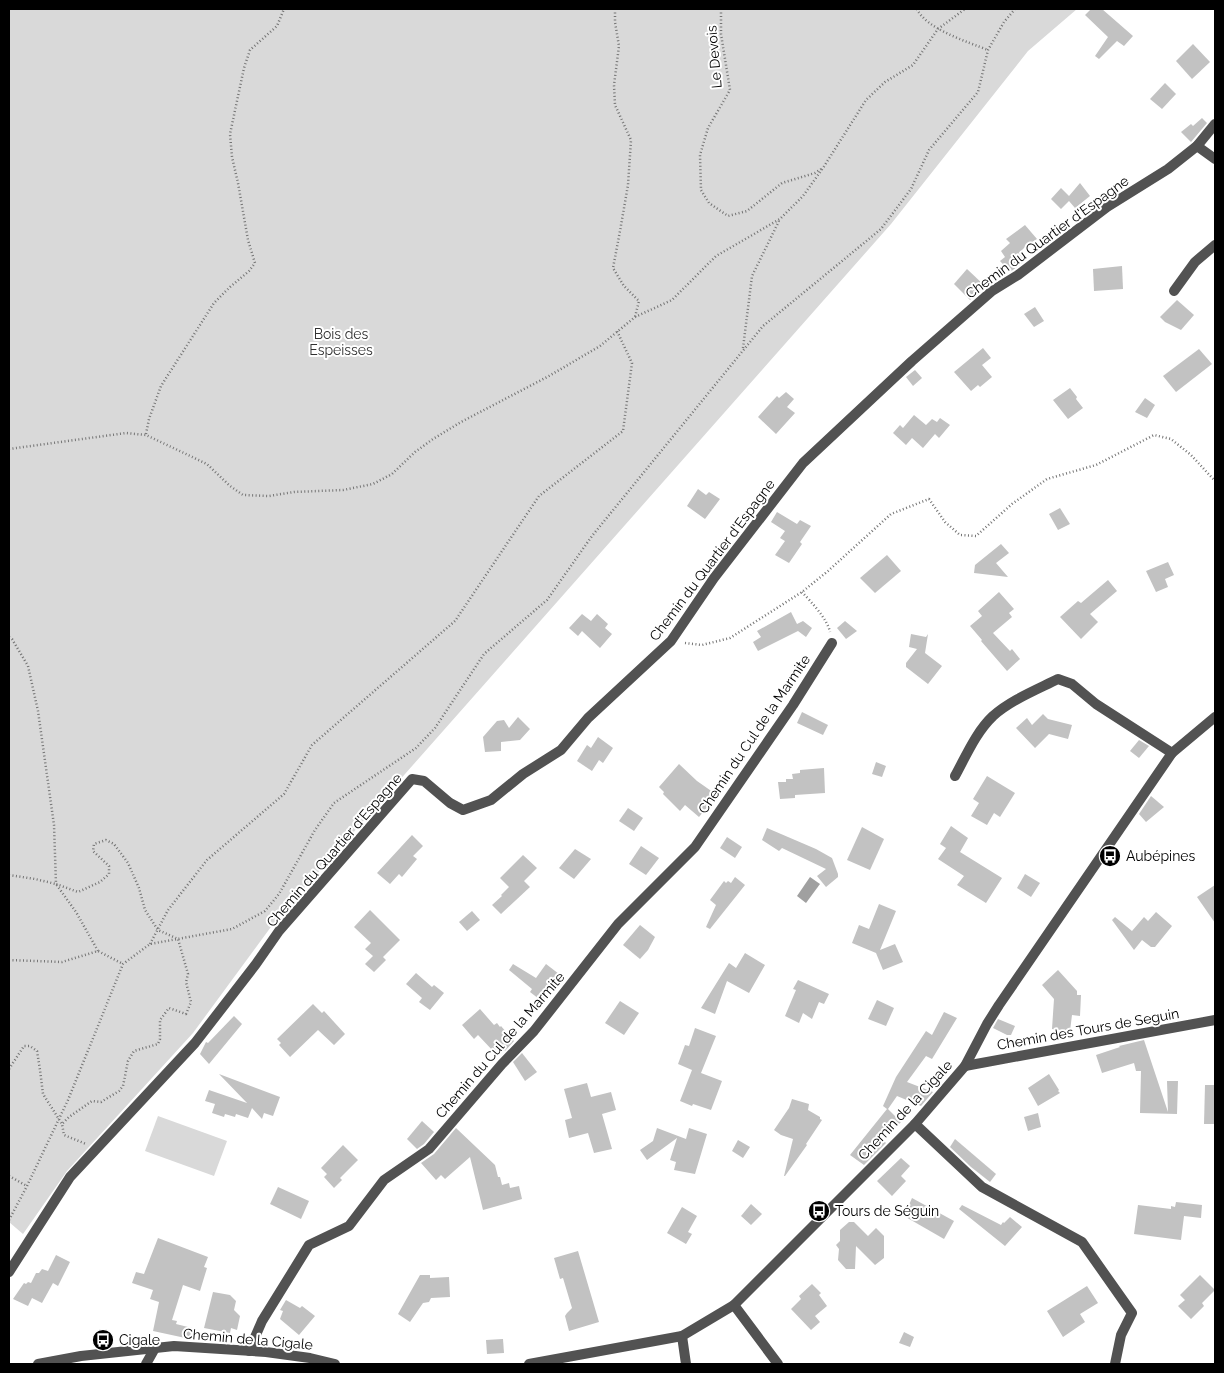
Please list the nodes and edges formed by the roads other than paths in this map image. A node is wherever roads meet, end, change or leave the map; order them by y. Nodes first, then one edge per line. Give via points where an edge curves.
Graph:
1 (1215, 124) edge
2 (1197, 146) junction
3 (1215, 159) edge
4 (1215, 245) edge
5 (1174, 291) dead end
6 (832, 643) road end
7 (1215, 717) edge
8 (1172, 753) junction
9 (955, 776) dead end
10 (1215, 1020) edge
11 (965, 1066) junction
12 (915, 1124) junction
13 (9, 1272) edge
14 (734, 1305) junction
15 (682, 1336) junction
16 (155, 1348) junction
17 (249, 1351) junction
18 (38, 1364) edge
19 (146, 1364) edge
20 (335, 1364) edge
21 (529, 1364) edge
22 (686, 1364) edge
23 (778, 1364) edge
24 (1115, 1364) edge

1 - 2 street, Chemin du Quartier d'Espagne
2 - 3 street
2 - 13 street, Chemin du Quartier d'Espagne via 1168,169 1106,207 1018,275 992,291 818,449 714,578 671,641 588,718 561,750 523,774 491,800 463,810 424,781 412,779 279,931 195,1043 70,1177
4 - 5 street via 1195,262
6 - 17 street, Chemin du Cul de la Marmite via 695,847 618,924 534,1031 430,1149 384,1180 349,1226 309,1245 262,1321
7 - 8 street, Chemin de la Cigale
8 - 9 street via 1096,704 1072,684 1058,679 1009,704 992,717 979,733
8 - 11 street, Chemin de la Cigale via 999,1005
10 - 11 street, Chemin des Tours de Seguin
11 - 12 street, Chemin de la Cigale
12 - 14 street, Chemin de la Cigale
12 - 24 street via 982,1187 1082,1242 1132,1313 1121,1335
14 - 15 street, Chemin de la Cigale
14 - 23 street
15 - 21 street, Chemin de la Cigale
15 - 22 street
16 - 17 street, Chemin de la Cigale via 174,1346
16 - 18 street, Chemin de la Cigale
16 - 19 street
17 - 20 street, Chemin de la Cigale

